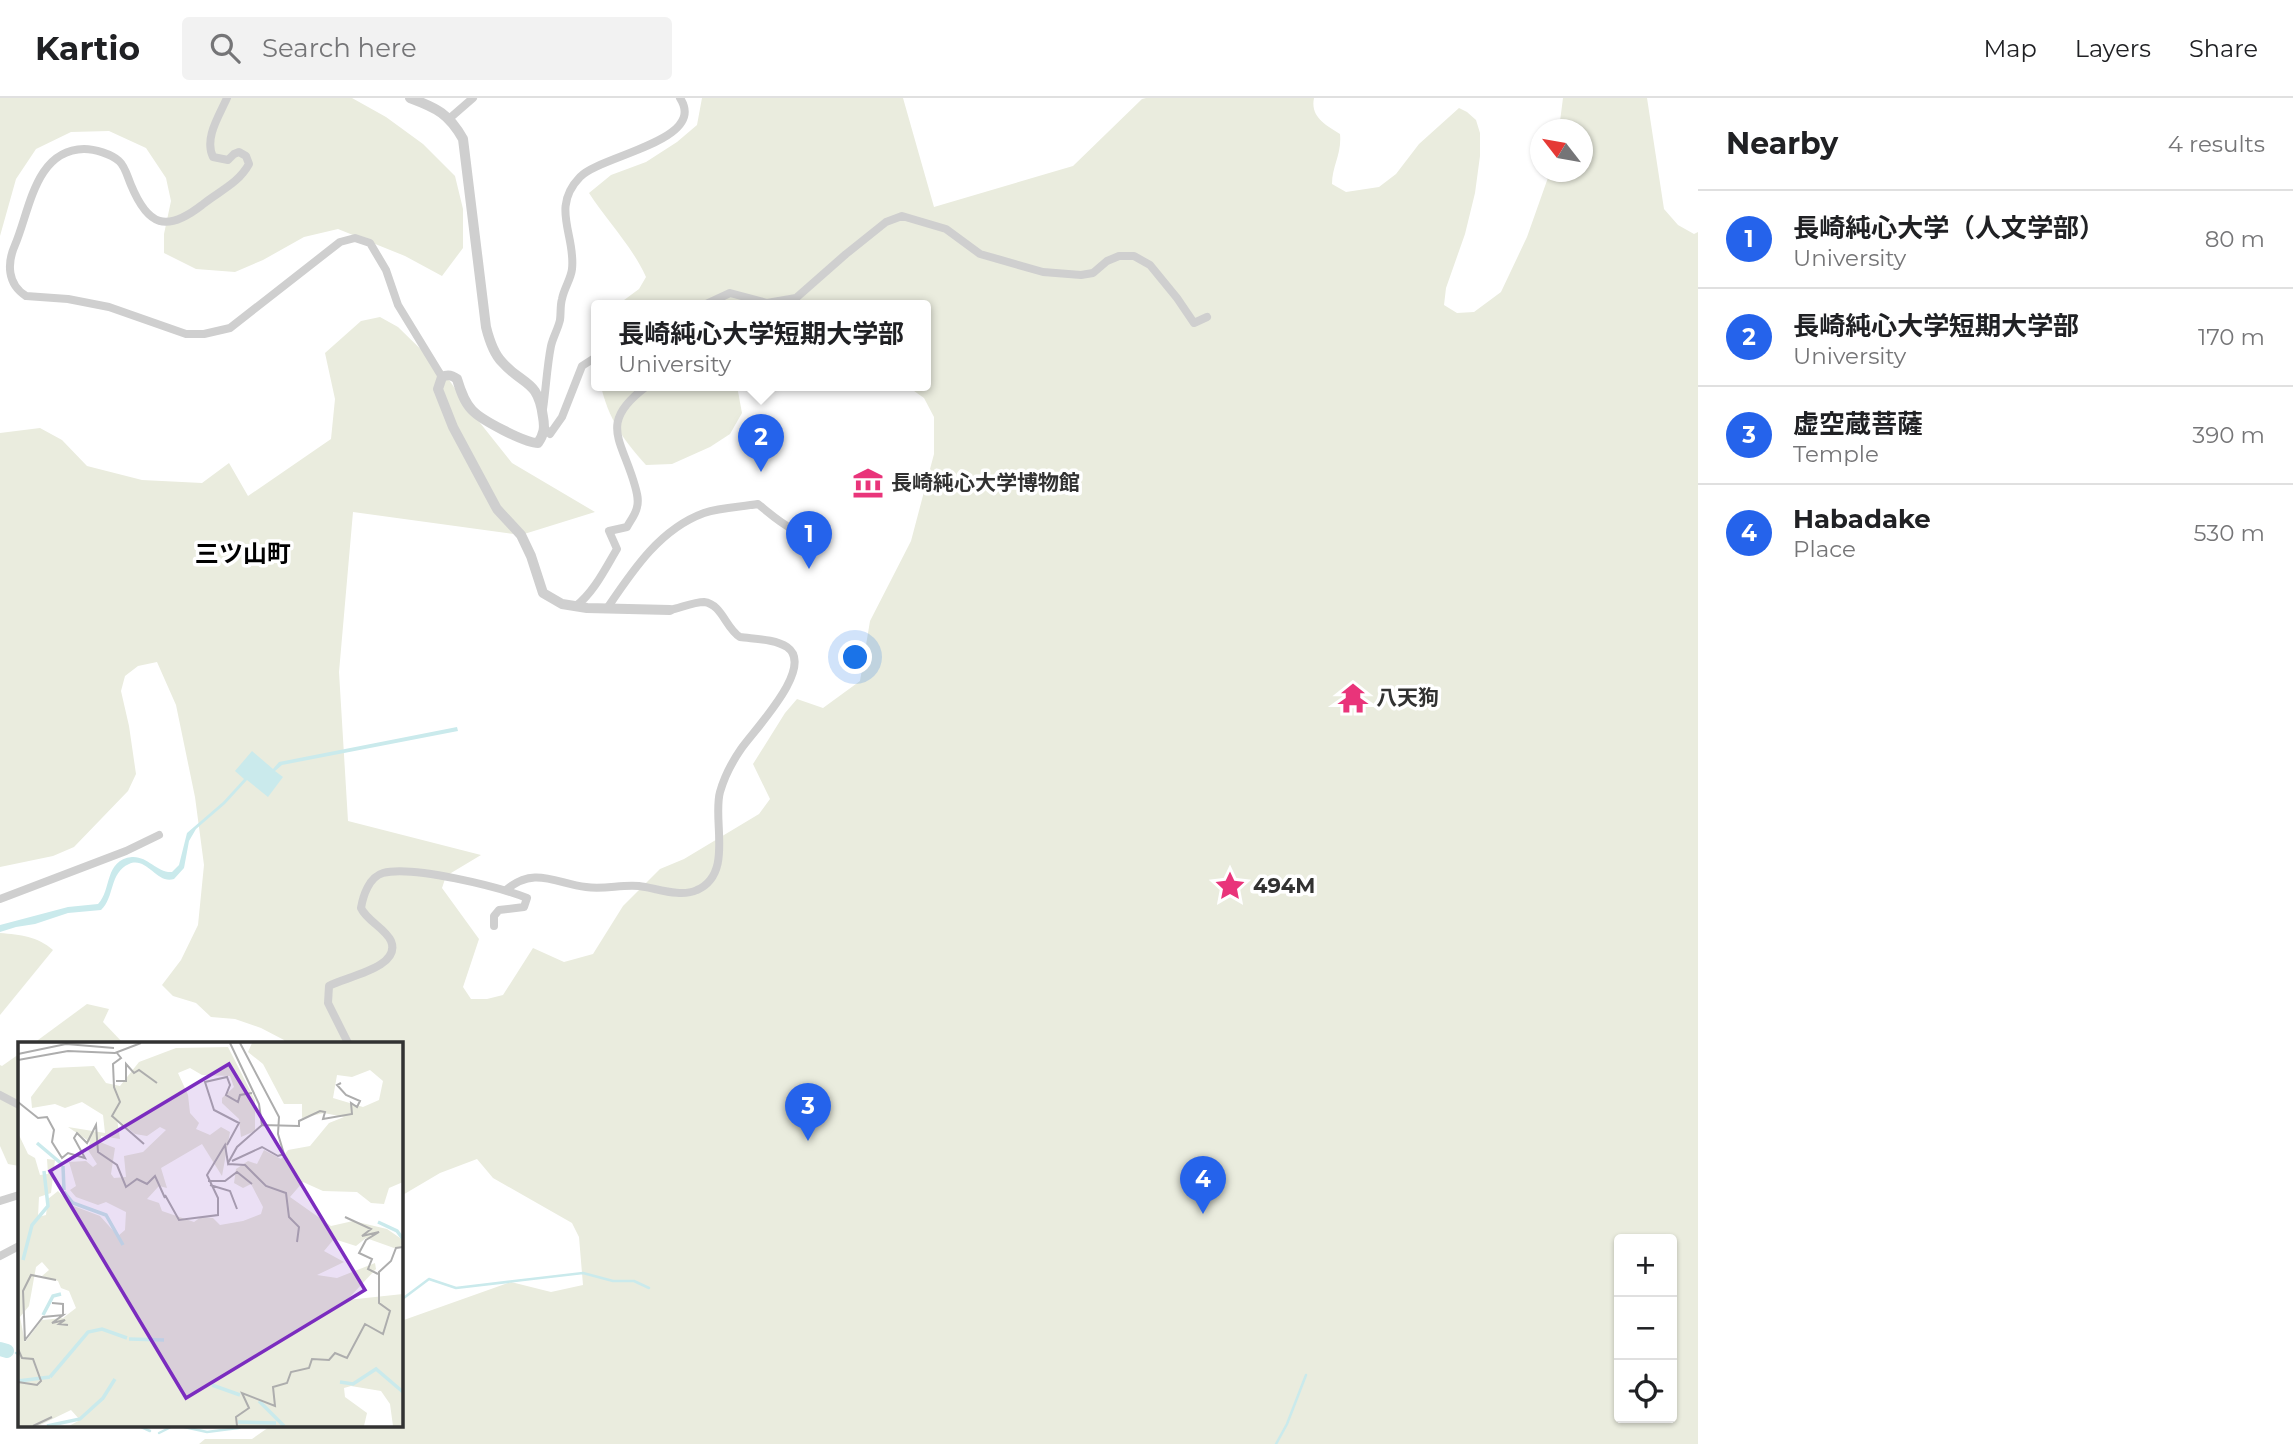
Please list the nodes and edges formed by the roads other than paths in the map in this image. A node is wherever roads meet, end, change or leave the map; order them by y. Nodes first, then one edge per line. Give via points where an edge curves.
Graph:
1 (227, 98) edge
2 (410, 98) edge
3 (473, 98) edge
4 (680, 98) edge
5 (450, 118) junction
6 (715, 300) edge
7 (756, 300) edge
8 (784, 300) edge
9 (1208, 317) dead end
10 (591, 361) edge
11 (442, 377) junction
12 (641, 391) edge
13 (542, 412) junction
14 (544, 427) junction
15 (828, 533) dead end
16 (576, 606) junction
17 (608, 607) junction
18 (670, 610) joint
19 (159, 835) dead end
20 (506, 890) junction
21 (0, 899) edge
22 (494, 926) dead end
23 (348, 1042) edge
24 (0, 1095) edge
25 (18, 1104) edge
26 (18, 1195) edge
27 (0, 1201) edge
28 (18, 1247) edge
29 (0, 1256) edge

1 - 11 street via 209,149 221,160 239,152 249,163 242,177 184,219 163,222 145,213 120,161 102,153 89,149 65,152 50,165 32,192 10,255 8,266 21,293 109,307 186,334 204,334 230,328 340,242 361,238 379,256 398,305
2 - 5 street
3 - 5 street
4 - 13 street via 687,114 674,132 595,166 580,176 569,193 565,208 572,269 551,345
5 - 13 street via 463,139 492,347 502,363 535,389
6 - 7 street via 730,293
8 - 9 street via 796,298 886,222 902,216 946,229 980,254 1043,272 1093,273 1119,256 1134,256 1150,265 1194,323
10 - 14 street via 582,366 562,417 550,434
11 - 14 street via 453,376 470,409 514,435 538,443
11 - 16 street via 438,389 453,427 497,509 521,535 540,589 562,604
12 - 16 street via 620,414 616,432 635,486 637,509 627,527 609,531 617,550
13 - 14 street
15 - 17 street via 818,536 787,529 758,504 705,513 664,537 635,567
16 - 17 street
17 - 18 street
18 - 20 street via 704,602 716,608 740,637 787,647 796,662 788,687 738,752 720,792 721,844 712,874 698,890 687,893 635,886 587,887 538,876
19 - 21 street
20 - 22 street via 527,898 527,903 499,910
20 - 23 street via 413,873 382,873 375,878 361,908 392,948 389,958 376,968 329,986 328,1003
24 - 25 street
26 - 27 street
28 - 29 street

